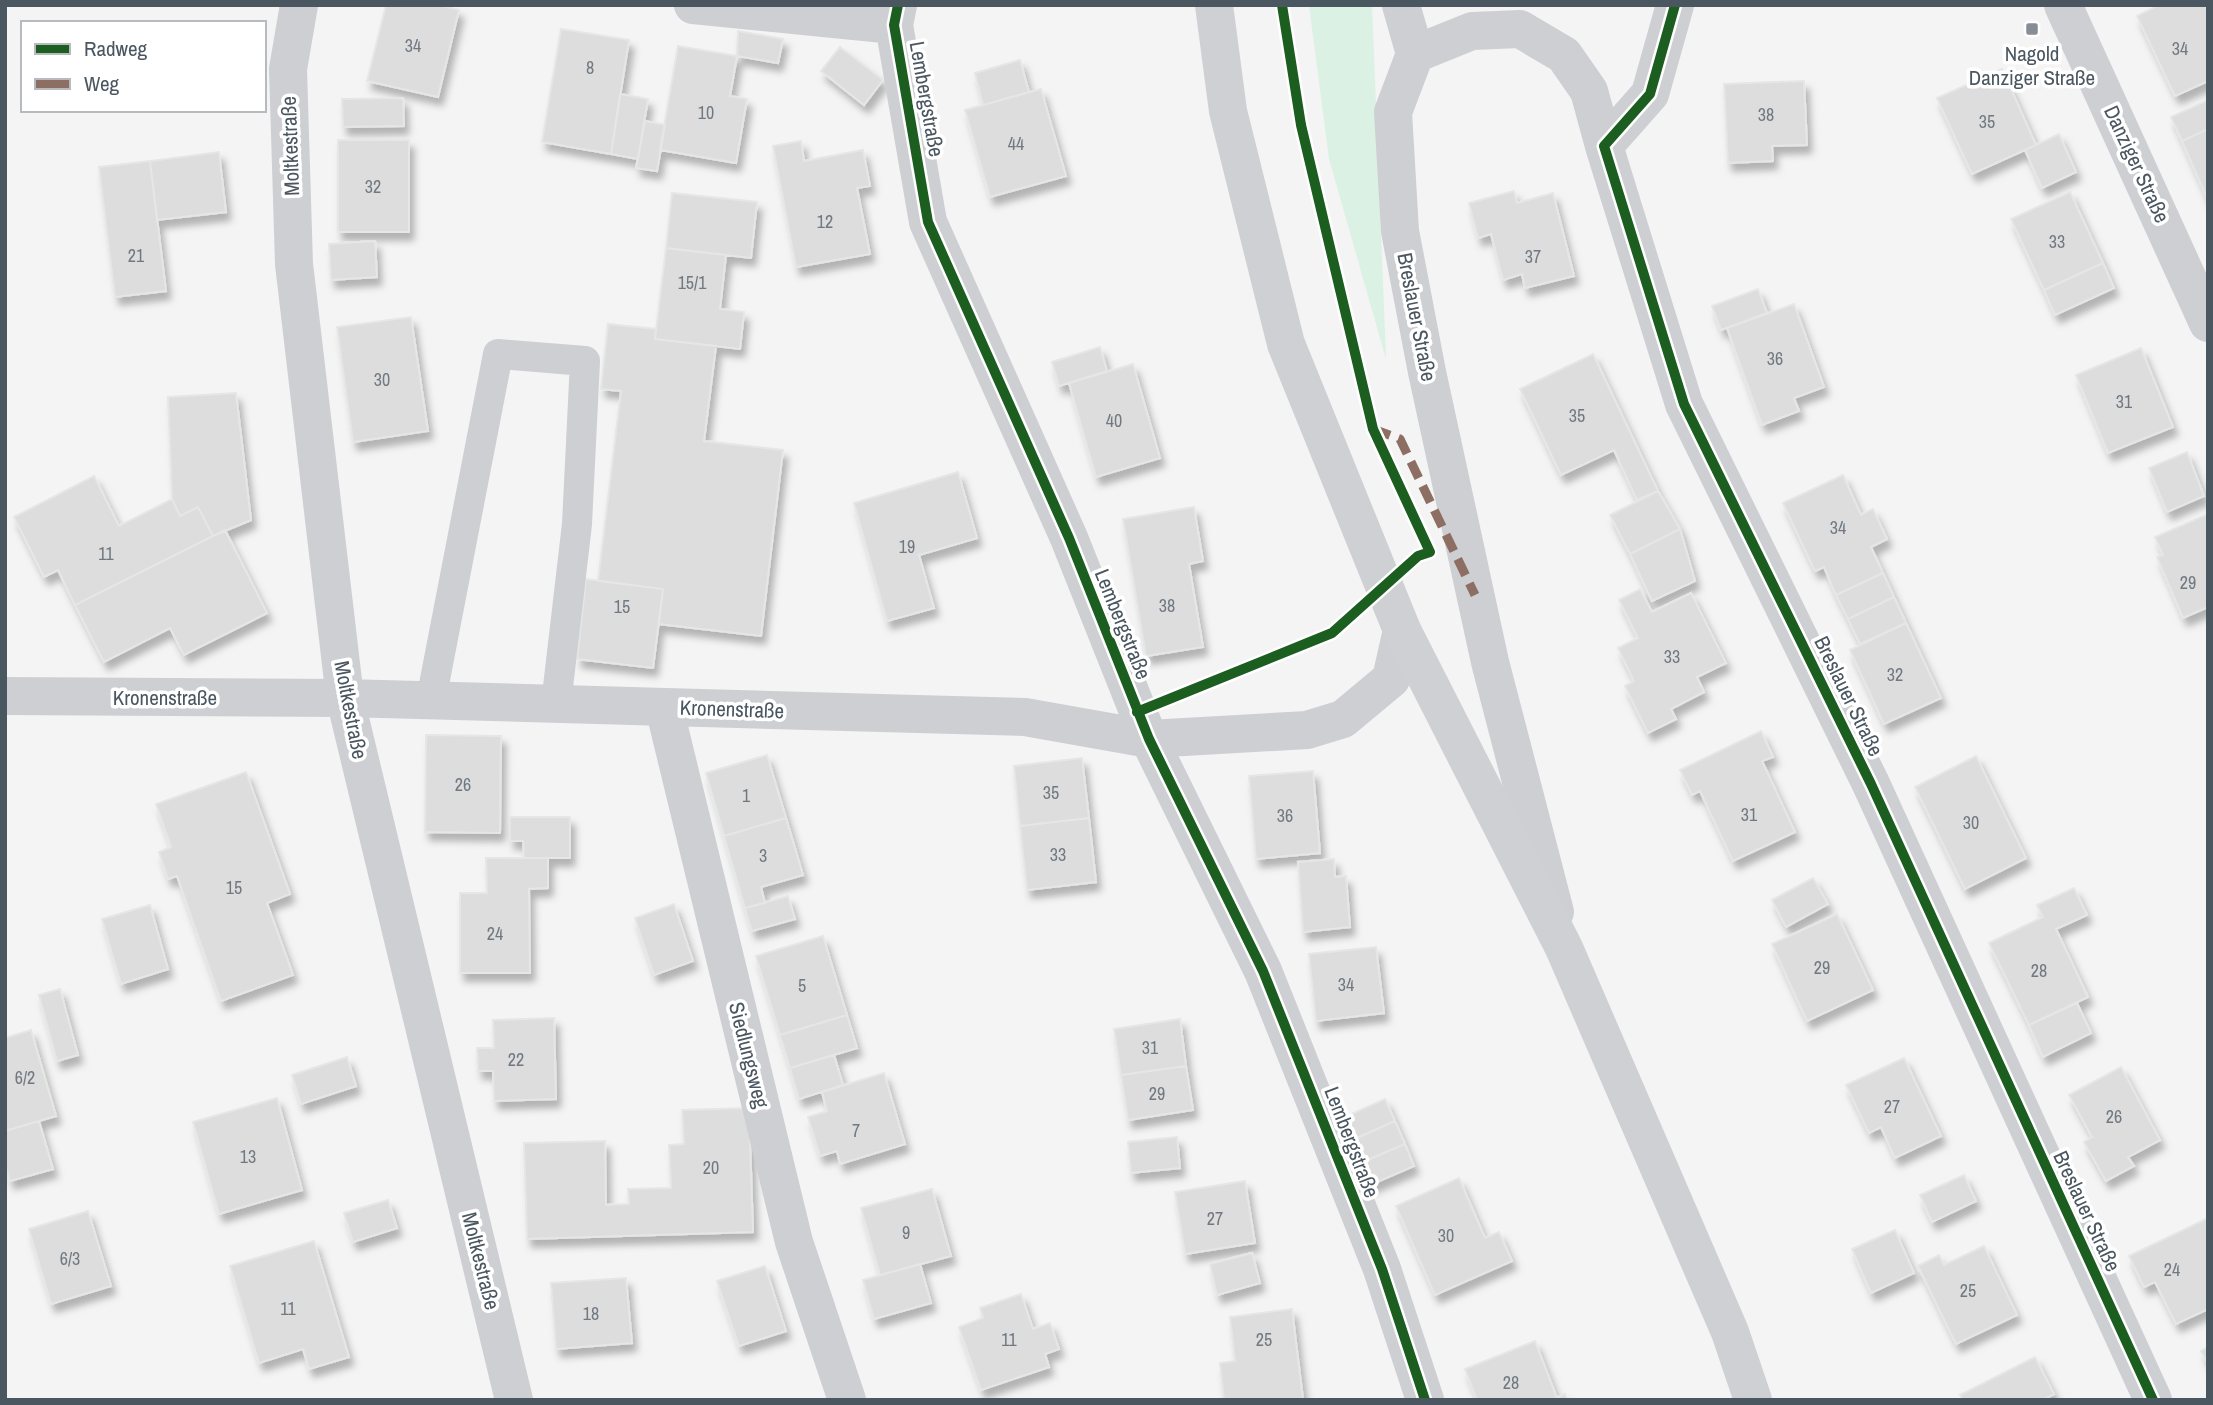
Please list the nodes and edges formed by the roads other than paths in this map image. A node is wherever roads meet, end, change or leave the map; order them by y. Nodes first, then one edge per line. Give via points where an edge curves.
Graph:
1 (299, 5) edge
2 (693, 5) edge
3 (1214, 5) edge
4 (1401, 5) edge
5 (1675, 5) edge
6 (2063, 5) edge
7 (896, 15) edge
8 (1415, 54) junction
9 (1604, 145) junction
10 (2208, 323) edge
11 (1402, 630) junction
12 (5, 696) edge
13 (345, 698) junction
14 (430, 700) junction
15 (556, 704) junction
16 (664, 707) junction
17 (1149, 739) junction
18 (1564, 948) junction
19 (514, 1400) edge
20 (847, 1400) edge
21 (1425, 1400) edge
22 (1753, 1400) edge
23 (2153, 1400) edge

1 - 13 street, Moltkestraße via 288,69 294,264
2 - 7 street
3 - 11 main road via 1228,111 1286,344
4 - 8 street
5 - 9 street via 1650,94
6 - 10 street, Danziger Straße
7 - 17 street, Lembergstraße via 928,222 1069,538
8 - 9 street, Breslauer Straße via 1472,31 1520,29 1564,55 1590,91
8 - 18 street, Breslauer Straße via 1393,112 1400,231 1490,662
9 - 23 street, Breslauer Straße via 1684,404 1871,784
11 - 17 street, Kronenstraße via 1391,680 1343,719 1307,730
11 - 18 main road
12 - 13 street, Kronenstraße
13 - 14 street, Kronenstraße
13 - 19 street, Moltkestraße
14 - 15 street, Kronenstraße
14 - 15 lane via 498,354 585,361 576,524
15 - 16 street, Kronenstraße
16 - 17 street, Kronenstraße via 1025,718
16 - 20 street, Siedlungsweg via 794,1242
17 - 21 street, Lembergstraße via 1268,982 1382,1269
18 - 22 main road via 1730,1332

